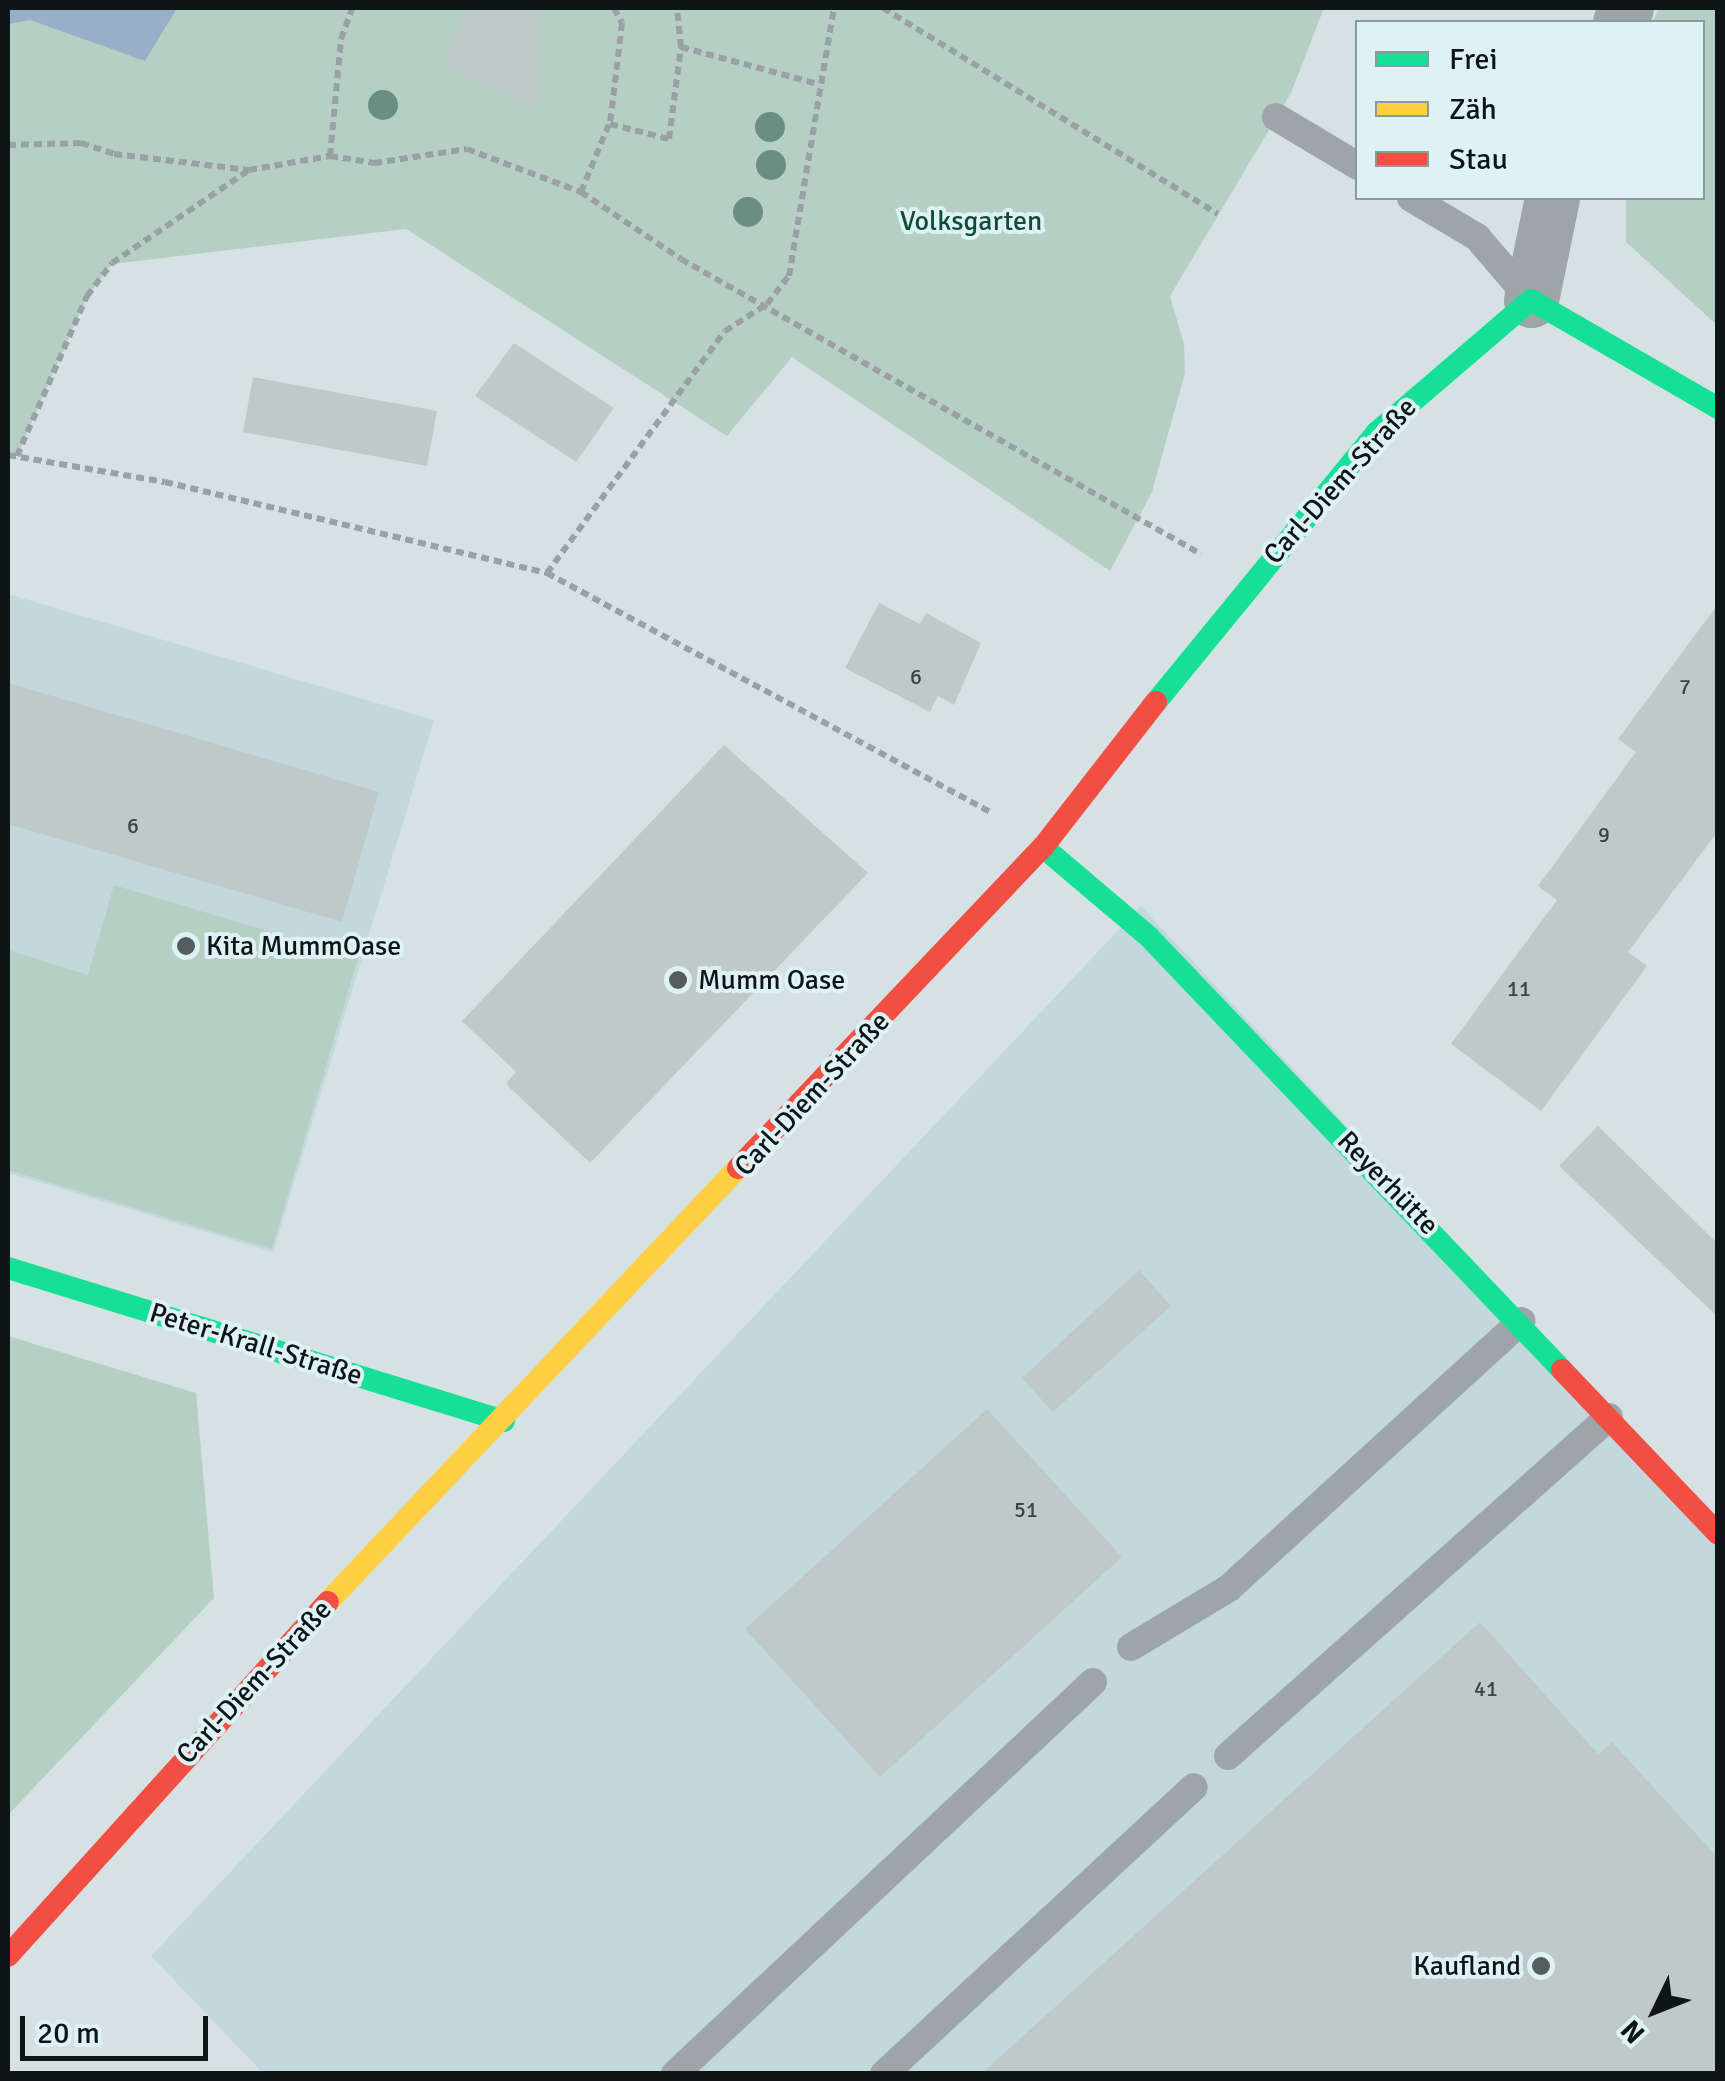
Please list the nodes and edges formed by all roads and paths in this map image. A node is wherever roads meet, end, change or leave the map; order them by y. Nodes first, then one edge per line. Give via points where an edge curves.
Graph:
1 (352, 8) edge
2 (614, 8) edge
3 (677, 8) edge
4 (834, 8) edge
5 (883, 8) edge
6 (681, 47) junction
7 (818, 84) junction
8 (1276, 117) dead end
9 (610, 124) junction
10 (8, 144) edge
11 (330, 156) junction
12 (1355, 164) edge
13 (249, 170) junction
14 (580, 192) junction
15 (1414, 200) edge
16 (1552, 200) edge
17 (1218, 214) dead end
18 (1531, 300) junction
19 (768, 304) junction
20 (1718, 408) edge
21 (8, 455) edge
22 (17, 456) junction
23 (547, 573) junction
24 (1249, 584) junction
25 (1043, 847) junction
26 (8, 1268) edge
27 (1520, 1321) junction
28 (1609, 1417) junction
29 (504, 1420) junction
30 (1718, 1534) edge
31 (1130, 1647) dead end
32 (1093, 1682) dead end
33 (1228, 1756) dead end
34 (1194, 1786) dead end
35 (8, 1956) edge
36 (675, 2074) edge
37 (884, 2074) edge

1 - 11 path via 341,39
2 - 9 path via 622,23
3 - 6 path
4 - 7 path
5 - 17 path
6 - 7 path
6 - 9 path via 669,139
7 - 19 path via 789,276
8 - 12 lane
9 - 14 path
10 - 13 path via 80,143 114,154
11 - 13 path
11 - 14 path via 374,162 466,149
13 - 22 path via 112,264 87,296
14 - 19 path via 681,259
15 - 18 lane via 1477,237
16 - 18 street
18 - 20 street
18 - 24 street, Carl-Diem-Straße via 1377,432
19 - 23 path via 725,332
19 - 24 path
21 - 22 path
22 - 23 path via 165,482
23 - 25 path via 972,799
24 - 25 street, Carl-Diem-Straße
25 - 27 street, Reyerhütte via 1150,936
25 - 29 street, Carl-Diem-Straße
26 - 29 street, Peter-Krall-Straße
27 - 28 street, Reyerhütte
27 - 31 lane via 1229,1588
28 - 30 street, Reyerhütte
28 - 33 lane
29 - 35 street, Carl-Diem-Straße via 230,1704
32 - 36 lane
34 - 37 lane

